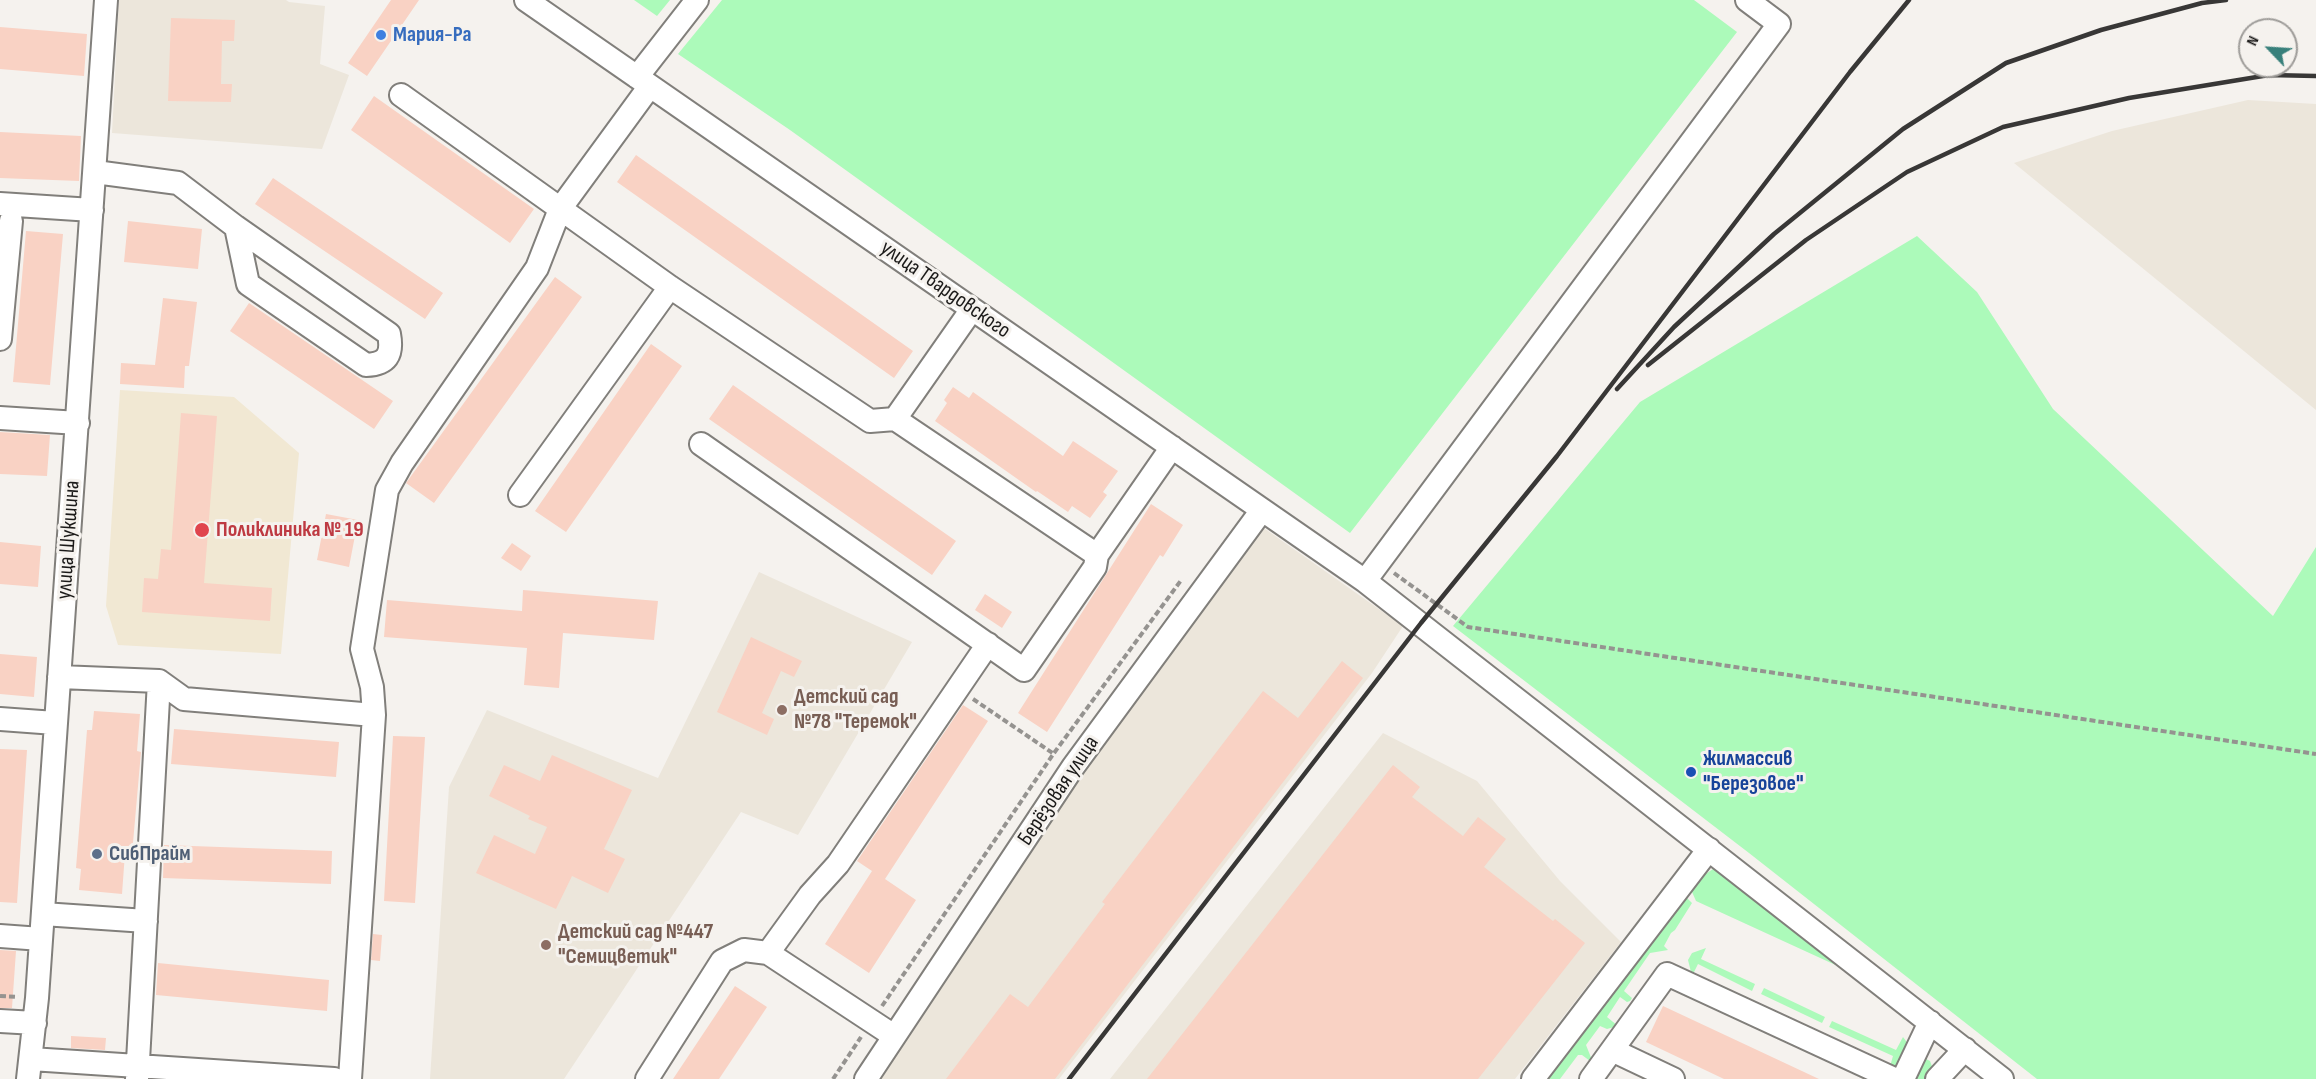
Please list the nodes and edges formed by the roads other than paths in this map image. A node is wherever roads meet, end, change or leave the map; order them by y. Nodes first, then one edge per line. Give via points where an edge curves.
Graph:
1 (106, 0) edge
2 (526, 0) edge
3 (697, 0) edge
4 (1747, 0) edge
5 (644, 82) junction
6 (401, 95) dead end
7 (95, 172) junction
8 (560, 208) junction
9 (92, 210) junction
10 (6, 213) edge
11 (236, 227) junction
12 (670, 287) junction
13 (972, 309) junction
14 (0, 339) edge
15 (0, 418) edge
16 (895, 419) junction
17 (78, 423) junction
18 (701, 444) dead end
19 (1172, 447) junction
20 (520, 495) dead end
21 (1263, 510) junction
22 (1097, 555) junction
23 (1365, 580) junction
24 (987, 644) junction
25 (59, 677) junction
26 (159, 681) junction
27 (374, 715) junction
28 (0, 719) edge
29 (56, 723) junction
30 (1709, 849) junction
31 (42, 914) junction
32 (146, 921) junction
33 (0, 936) edge
34 (41, 939) junction
35 (768, 953) junction
36 (0, 1021) edge
37 (1930, 1022) junction
38 (35, 1023) junction
39 (894, 1036) junction
40 (1965, 1049) junction
41 (1612, 1050) junction
42 (29, 1069) edge
43 (138, 1072) edge
44 (870, 1078) edge
45 (334, 1079) edge
46 (350, 1079) edge
47 (647, 1079) edge
48 (1533, 1079) edge
49 (1591, 1079) edge
50 (1673, 1079) edge
51 (1894, 1079) edge
52 (1903, 1079) edge
53 (1937, 1079) edge
54 (2002, 1079) edge

1 - 7 street, улица Шукшина
2 - 5 street, улица Твардовского
3 - 5 street
4 - 23 street via 1779,24
5 - 8 street
5 - 13 street, улица Твардовского
6 - 8 street
7 - 9 street, улица Шукшина
7 - 11 street via 178,183
8 - 12 street
8 - 27 street via 537,268 387,490 362,649 372,687
9 - 10 street
9 - 17 street, улица Шукшина
10 - 14 street
11 - 11 street via 389,334 391,347 387,357 378,365 366,365 248,284
12 - 16 street via 870,421
12 - 20 street
13 - 16 street
13 - 19 street, улица Твардовского
15 - 17 street
16 - 22 street
17 - 25 street, улица Шукшина
18 - 24 street
19 - 21 street, улица Твардовского
19 - 22 street
21 - 23 street, улица Твардовского
21 - 39 street, Берёзовая улица via 1073,767
22 - 24 street via 1095,567 1024,670
23 - 30 street, улица Твардовского
24 - 35 street via 838,864 810,894
25 - 26 street
25 - 29 street, улица Шукшина
26 - 27 street via 184,699
26 - 32 street
27 - 46 street
28 - 29 street
29 - 31 street, улица Шукшина
30 - 37 street, улица Твардовского
30 - 48 street
31 - 32 street
31 - 34 street, улица Шукшина
32 - 43 street
33 - 34 street
34 - 38 street, улица Шукшина
35 - 39 street
35 - 47 street via 744,951 722,961
36 - 38 street
37 - 40 street, улица Твардовского
37 - 52 street
38 - 42 street, улица Шукшина
39 - 44 street, Берёзовая улица
40 - 53 street
40 - 54 street, улица Твардовского
41 - 49 street
41 - 50 street
41 - 51 street via 1667,974
42 - 43 street
43 - 45 street

